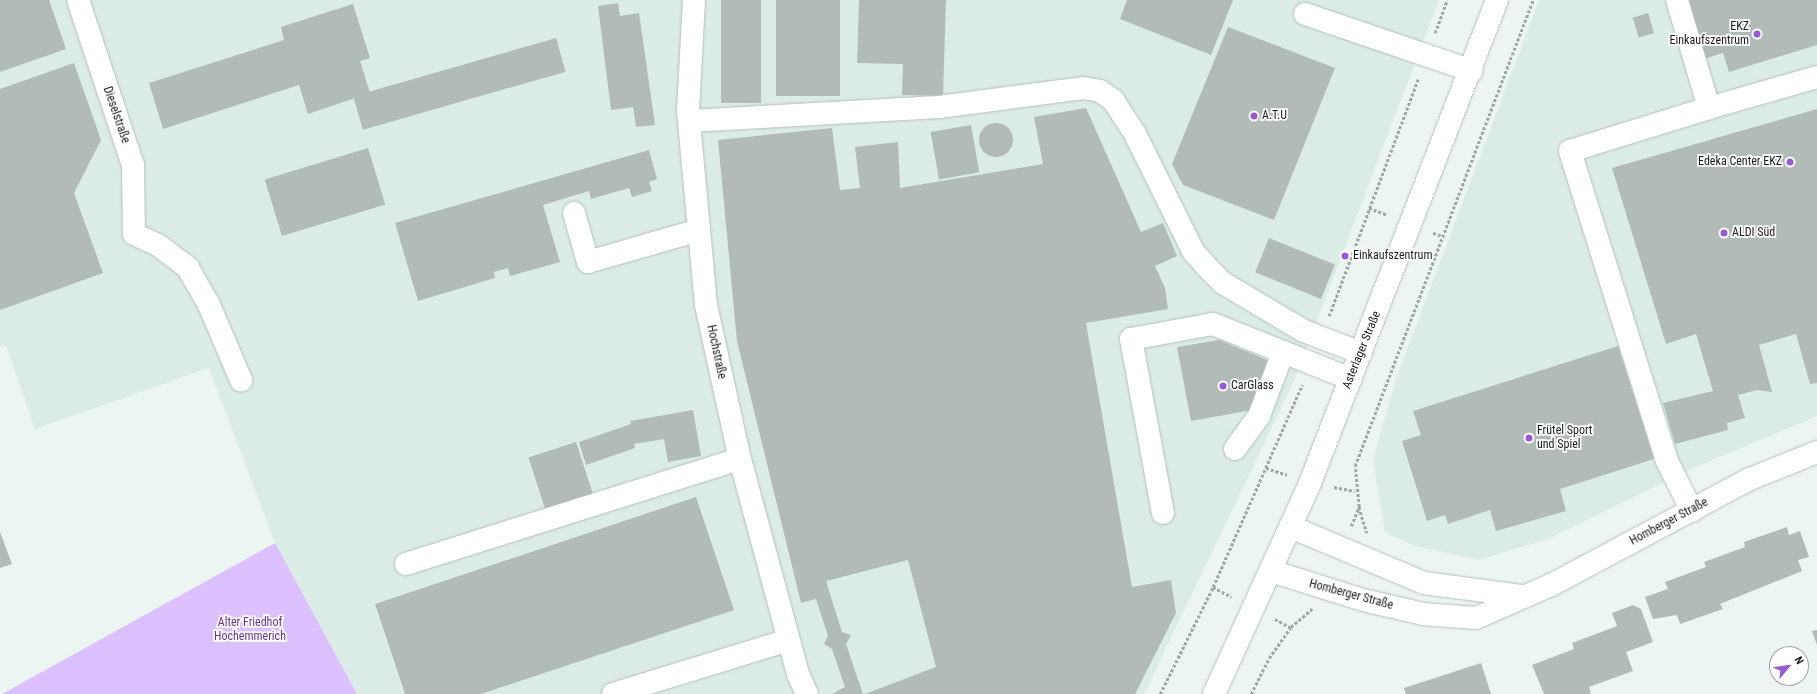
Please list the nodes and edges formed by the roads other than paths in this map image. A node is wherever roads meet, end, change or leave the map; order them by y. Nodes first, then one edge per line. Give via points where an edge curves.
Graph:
1 (78, 0) edge
2 (694, 0) edge
3 (1498, 0) edge
4 (1678, 0) edge
5 (1305, 14) dead end
6 (1472, 71) junction
7 (1817, 77) edge
8 (1709, 108) junction
9 (690, 121) junction
10 (574, 213) dead end
11 (699, 230) junction
12 (1283, 352) junction
13 (1360, 354) junction
14 (1351, 379) junction
15 (241, 380) dead end
16 (1235, 449) dead end
17 (1817, 452) edge
18 (740, 459) junction
19 (1692, 511) junction
20 (1163, 513) dead end
21 (1291, 527) junction
22 (406, 564) dead end
23 (1271, 571) junction
24 (1522, 596) junction
25 (788, 640) junction
26 (613, 694) edge
27 (808, 694) edge
28 (1214, 694) edge

1 - 15 street, Dieselstraße via 133,166 134,234 158,245 188,268 209,304
2 - 9 street, Hochstraße
3 - 6 street, Asterlager Straße
4 - 8 street
5 - 6 street
6 - 13 street, Asterlager Straße
7 - 8 street
8 - 19 street via 1570,151 1667,461
9 - 11 street, Hochstraße
9 - 13 street via 939,107 1083,88 1100,91 1113,100 1134,132 1193,251 1205,265 1223,283 1320,338
10 - 11 street via 588,262
11 - 18 street, Hochstraße via 706,305
12 - 14 street
12 - 16 street via 1259,416
12 - 20 street via 1213,324 1131,339
13 - 14 street, Asterlager Straße
14 - 21 street, Asterlager Straße
17 - 19 street, Homberger Straße via 1750,479
18 - 22 street
18 - 25 street, Hochstraße
19 - 24 street, Homberger Straße
21 - 23 street, Asterlager Straße
21 - 24 street via 1424,583
23 - 24 street, Homberger Straße via 1325,590 1423,614 1476,618
23 - 28 street, Asterlager Straße
25 - 26 street
25 - 27 street, Hochstraße

